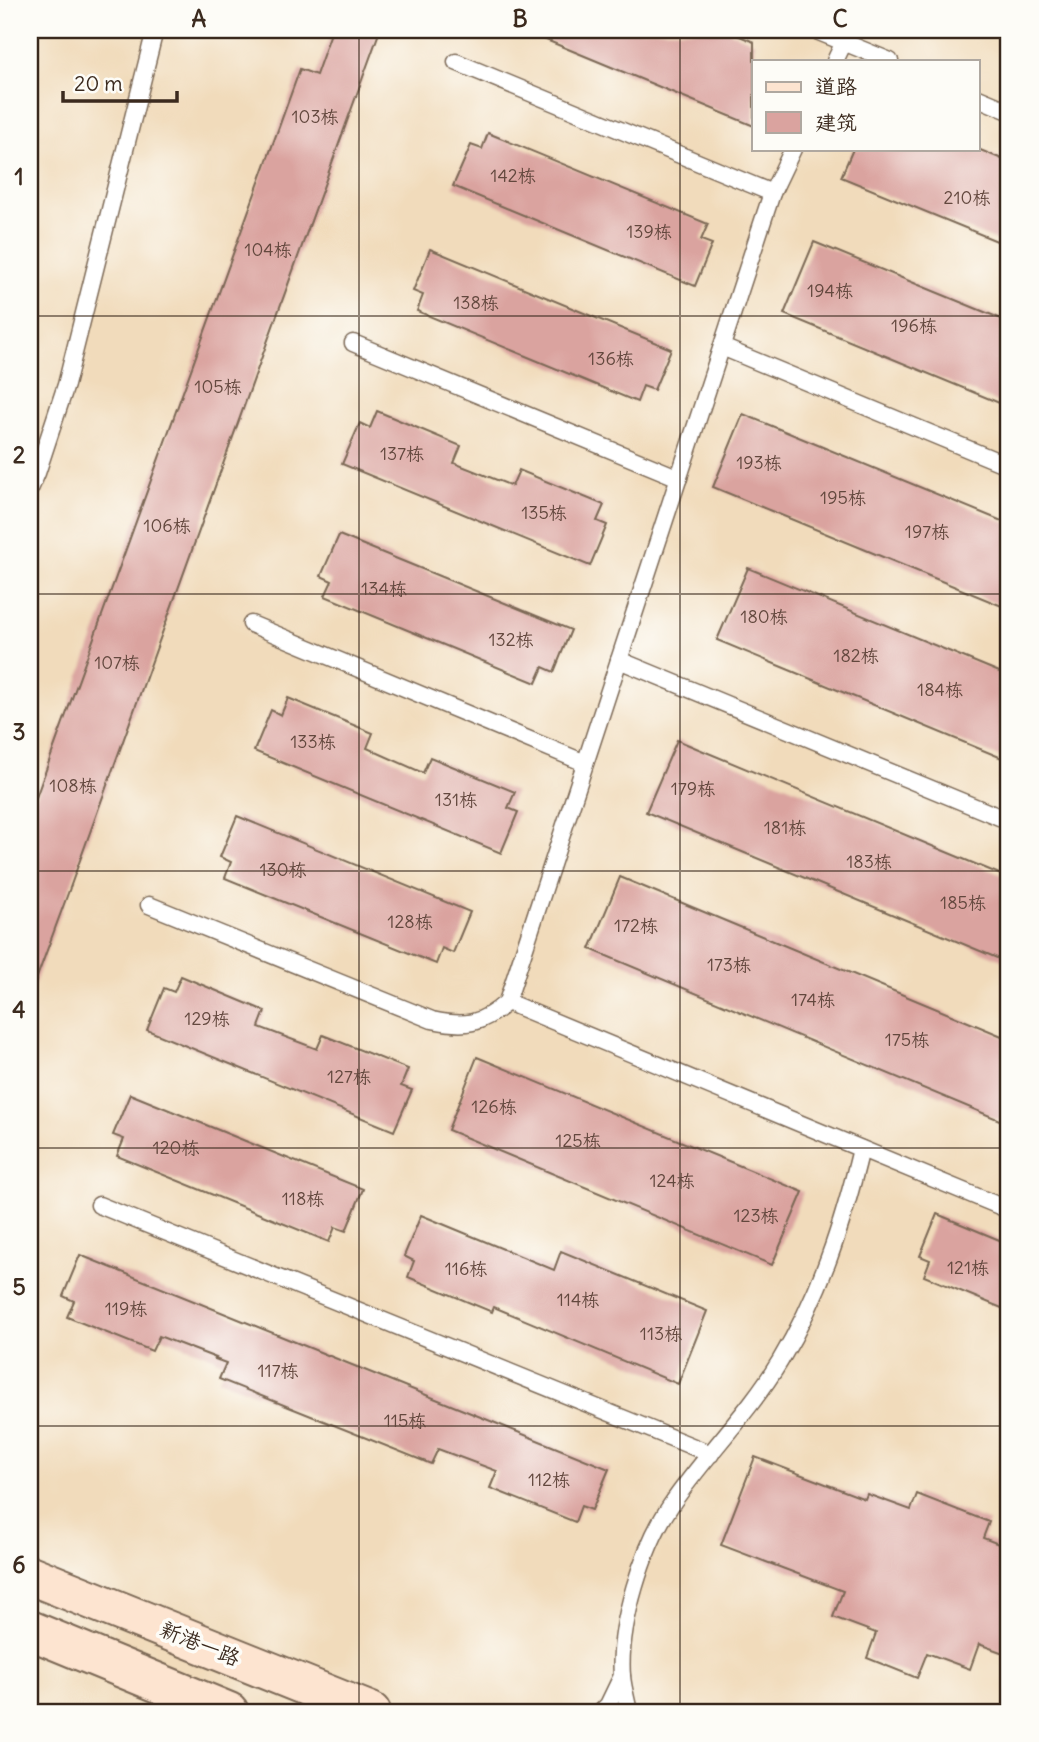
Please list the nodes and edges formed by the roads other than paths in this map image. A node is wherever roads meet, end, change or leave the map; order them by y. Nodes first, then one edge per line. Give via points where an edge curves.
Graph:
1 (155, 30) edge
2 (814, 30) edge
3 (844, 42) junction
4 (835, 60) edge
5 (888, 60) edge
6 (456, 62) dead end
7 (979, 97) edge
8 (1009, 111) edge
9 (793, 150) edge
10 (772, 193) junction
11 (353, 343) dead end
12 (722, 347) junction
13 (1009, 466) edge
14 (679, 478) junction
15 (30, 489) edge
16 (251, 624) dead end
17 (619, 660) junction
18 (585, 763) junction
19 (1009, 821) edge
20 (149, 905) dead end
21 (507, 1002) junction
22 (861, 1149) junction
23 (99, 1206) dead end
24 (1009, 1210) edge
25 (712, 1454) junction
26 (30, 1575) edge
27 (30, 1630) edge
28 (622, 1676) junction
29 (229, 1712) edge
30 (371, 1712) edge
31 (601, 1712) edge
32 (629, 1712) edge

1 - 15 lane via 66,385
2 - 3 lane
3 - 4 lane
3 - 5 lane
6 - 10 lane
7 - 8 lane
9 - 10 lane
10 - 12 lane
11 - 14 lane
12 - 13 lane
12 - 14 lane
14 - 17 lane
16 - 18 lane
17 - 18 lane
17 - 19 lane
18 - 21 lane
20 - 21 lane via 432,1020 472,1024
21 - 22 lane
22 - 24 lane
22 - 25 lane via 834,1248 807,1312 780,1362
23 - 25 lane
25 - 28 lane via 670,1506 641,1566 624,1629
26 - 30 street, 新港一路
27 - 29 street
28 - 31 lane
28 - 32 lane

